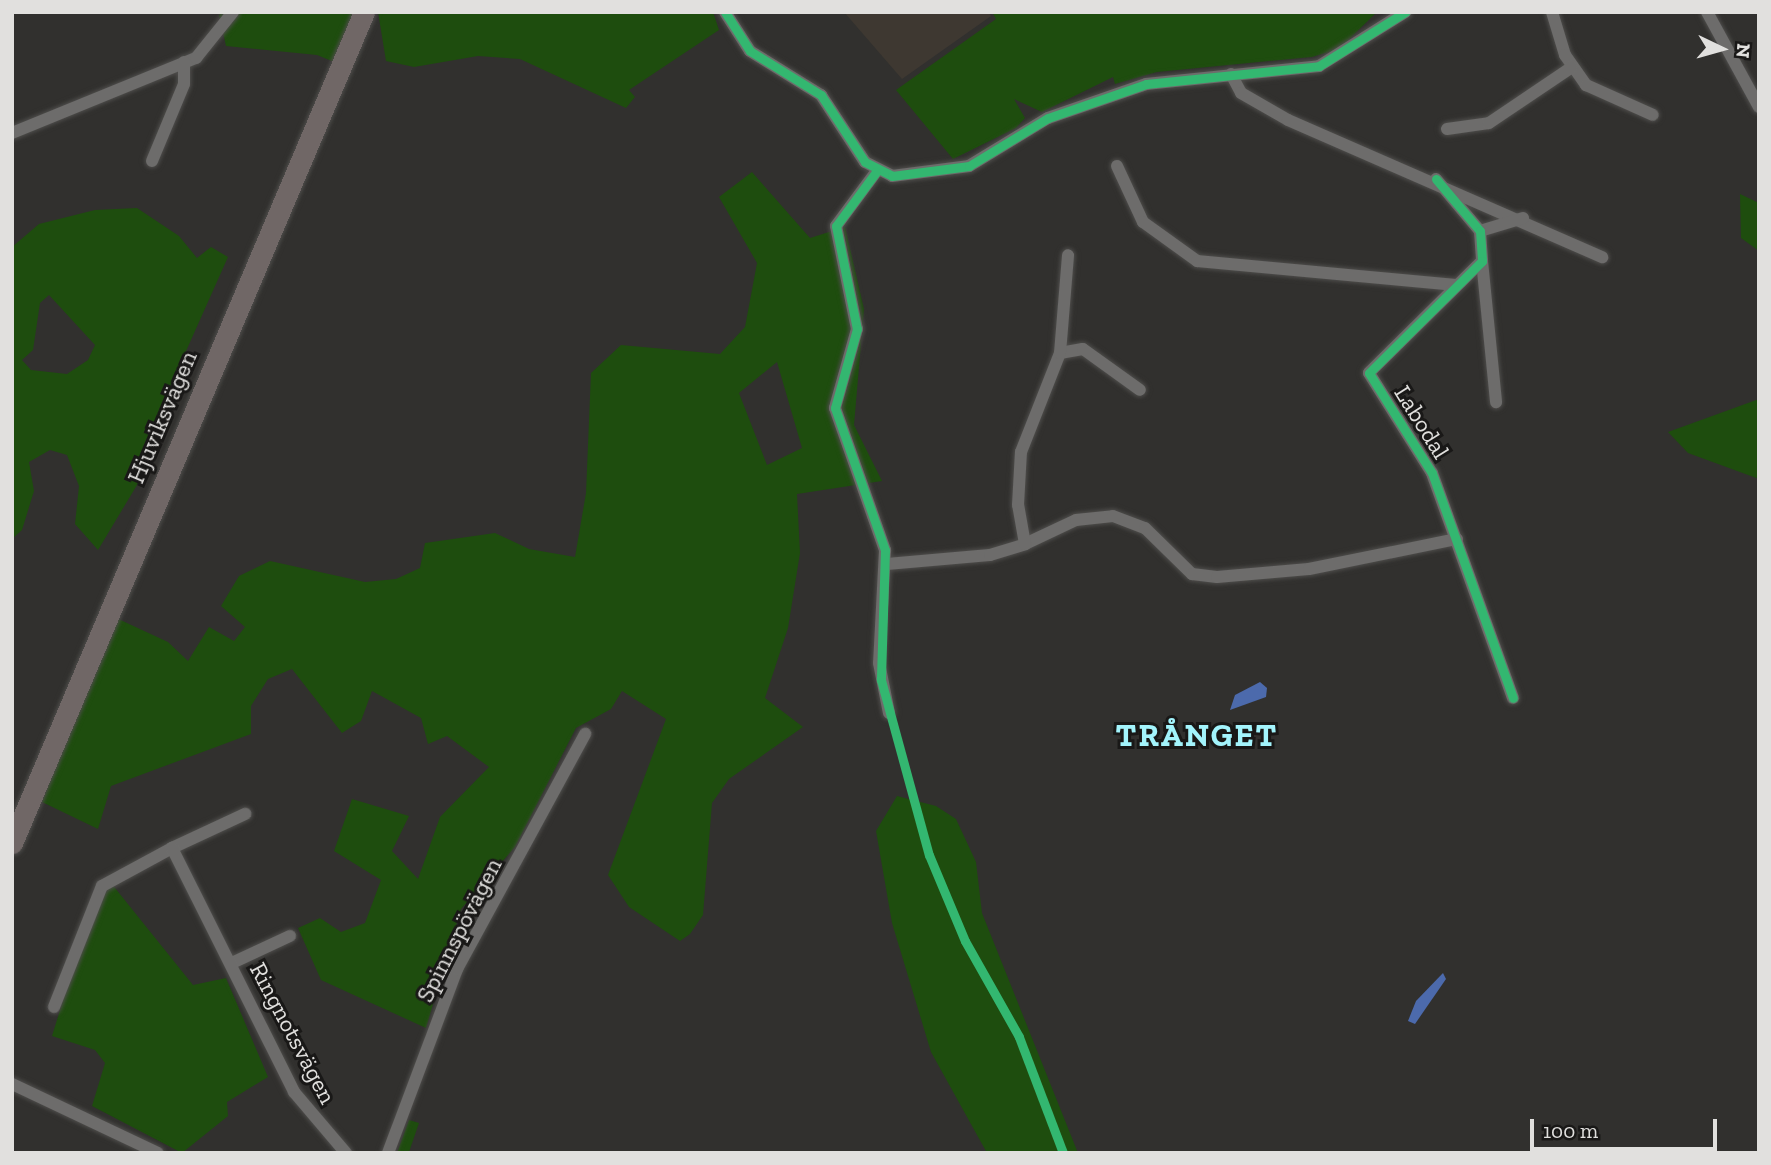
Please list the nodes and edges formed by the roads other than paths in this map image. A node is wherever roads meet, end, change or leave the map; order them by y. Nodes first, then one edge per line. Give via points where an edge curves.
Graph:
1 (233, 12) edge
2 (364, 12) edge
3 (725, 12) edge
4 (1405, 12) edge
5 (1552, 12) edge
6 (1707, 12) edge
7 (184, 62) junction
8 (1572, 67) junction
9 (1231, 75) junction
10 (1759, 107) edge
11 (1653, 115) dead end
12 (1447, 129) dead end
13 (12, 133) edge
14 (152, 160) dead end
15 (1117, 166) dead end
16 (876, 172) junction
17 (1436, 179) junction
18 (1522, 218) junction
19 (1480, 231) junction
20 (1068, 255) dead end
21 (1602, 257) dead end
22 (1482, 261) junction
23 (1456, 285) junction
24 (1060, 354) junction
25 (1140, 390) dead end
26 (1496, 402) dead end
27 (1457, 538) junction
28 (1025, 544) junction
29 (887, 564) junction
30 (1513, 698) dead end
31 (888, 713) dead end
32 (585, 734) dead end
33 (245, 814) dead end
34 (12, 843) edge
35 (172, 848) junction
36 (290, 936) dead end
37 (232, 963) junction
38 (54, 1007) dead end
39 (12, 1084) edge
40 (158, 1153) edge
41 (346, 1153) edge
42 (388, 1153) edge

1 - 7 street via 210,47
2 - 34 main road, Hjuviksvägen
3 - 16 street via 750,51 830,103
4 - 9 street via 1329,62
5 - 8 street
6 - 10 street via 1747,96
7 - 13 street
7 - 14 street via 184,84
8 - 11 street via 1595,93
8 - 12 street via 1489,123
9 - 16 street via 1146,84 1084,102 958,169
9 - 17 street via 1241,93 1269,110
15 - 23 street via 1143,222 1197,261
16 - 29 street via 836,226 857,329 835,408 840,435 877,516
17 - 18 street
17 - 19 street
18 - 19 street
18 - 21 street
19 - 22 street
20 - 24 street
22 - 23 street, Labodal
22 - 26 street
23 - 27 street, Labodal via 1369,373 1419,447
24 - 25 street via 1083,349
24 - 28 street via 1021,452 1018,505
27 - 28 street via 1309,569 1217,577 1192,574 1145,528 1113,516 1088,516
27 - 30 street, Labodal
28 - 29 street via 990,555
29 - 31 street via 879,663
32 - 42 street, Spinnspövägen via 457,969
33 - 35 street
35 - 37 street, Ringnotsvägen
35 - 38 street via 102,886
36 - 37 street, Ringnotsvägen
37 - 41 street, Ringnotsvägen via 294,1092
39 - 40 street

